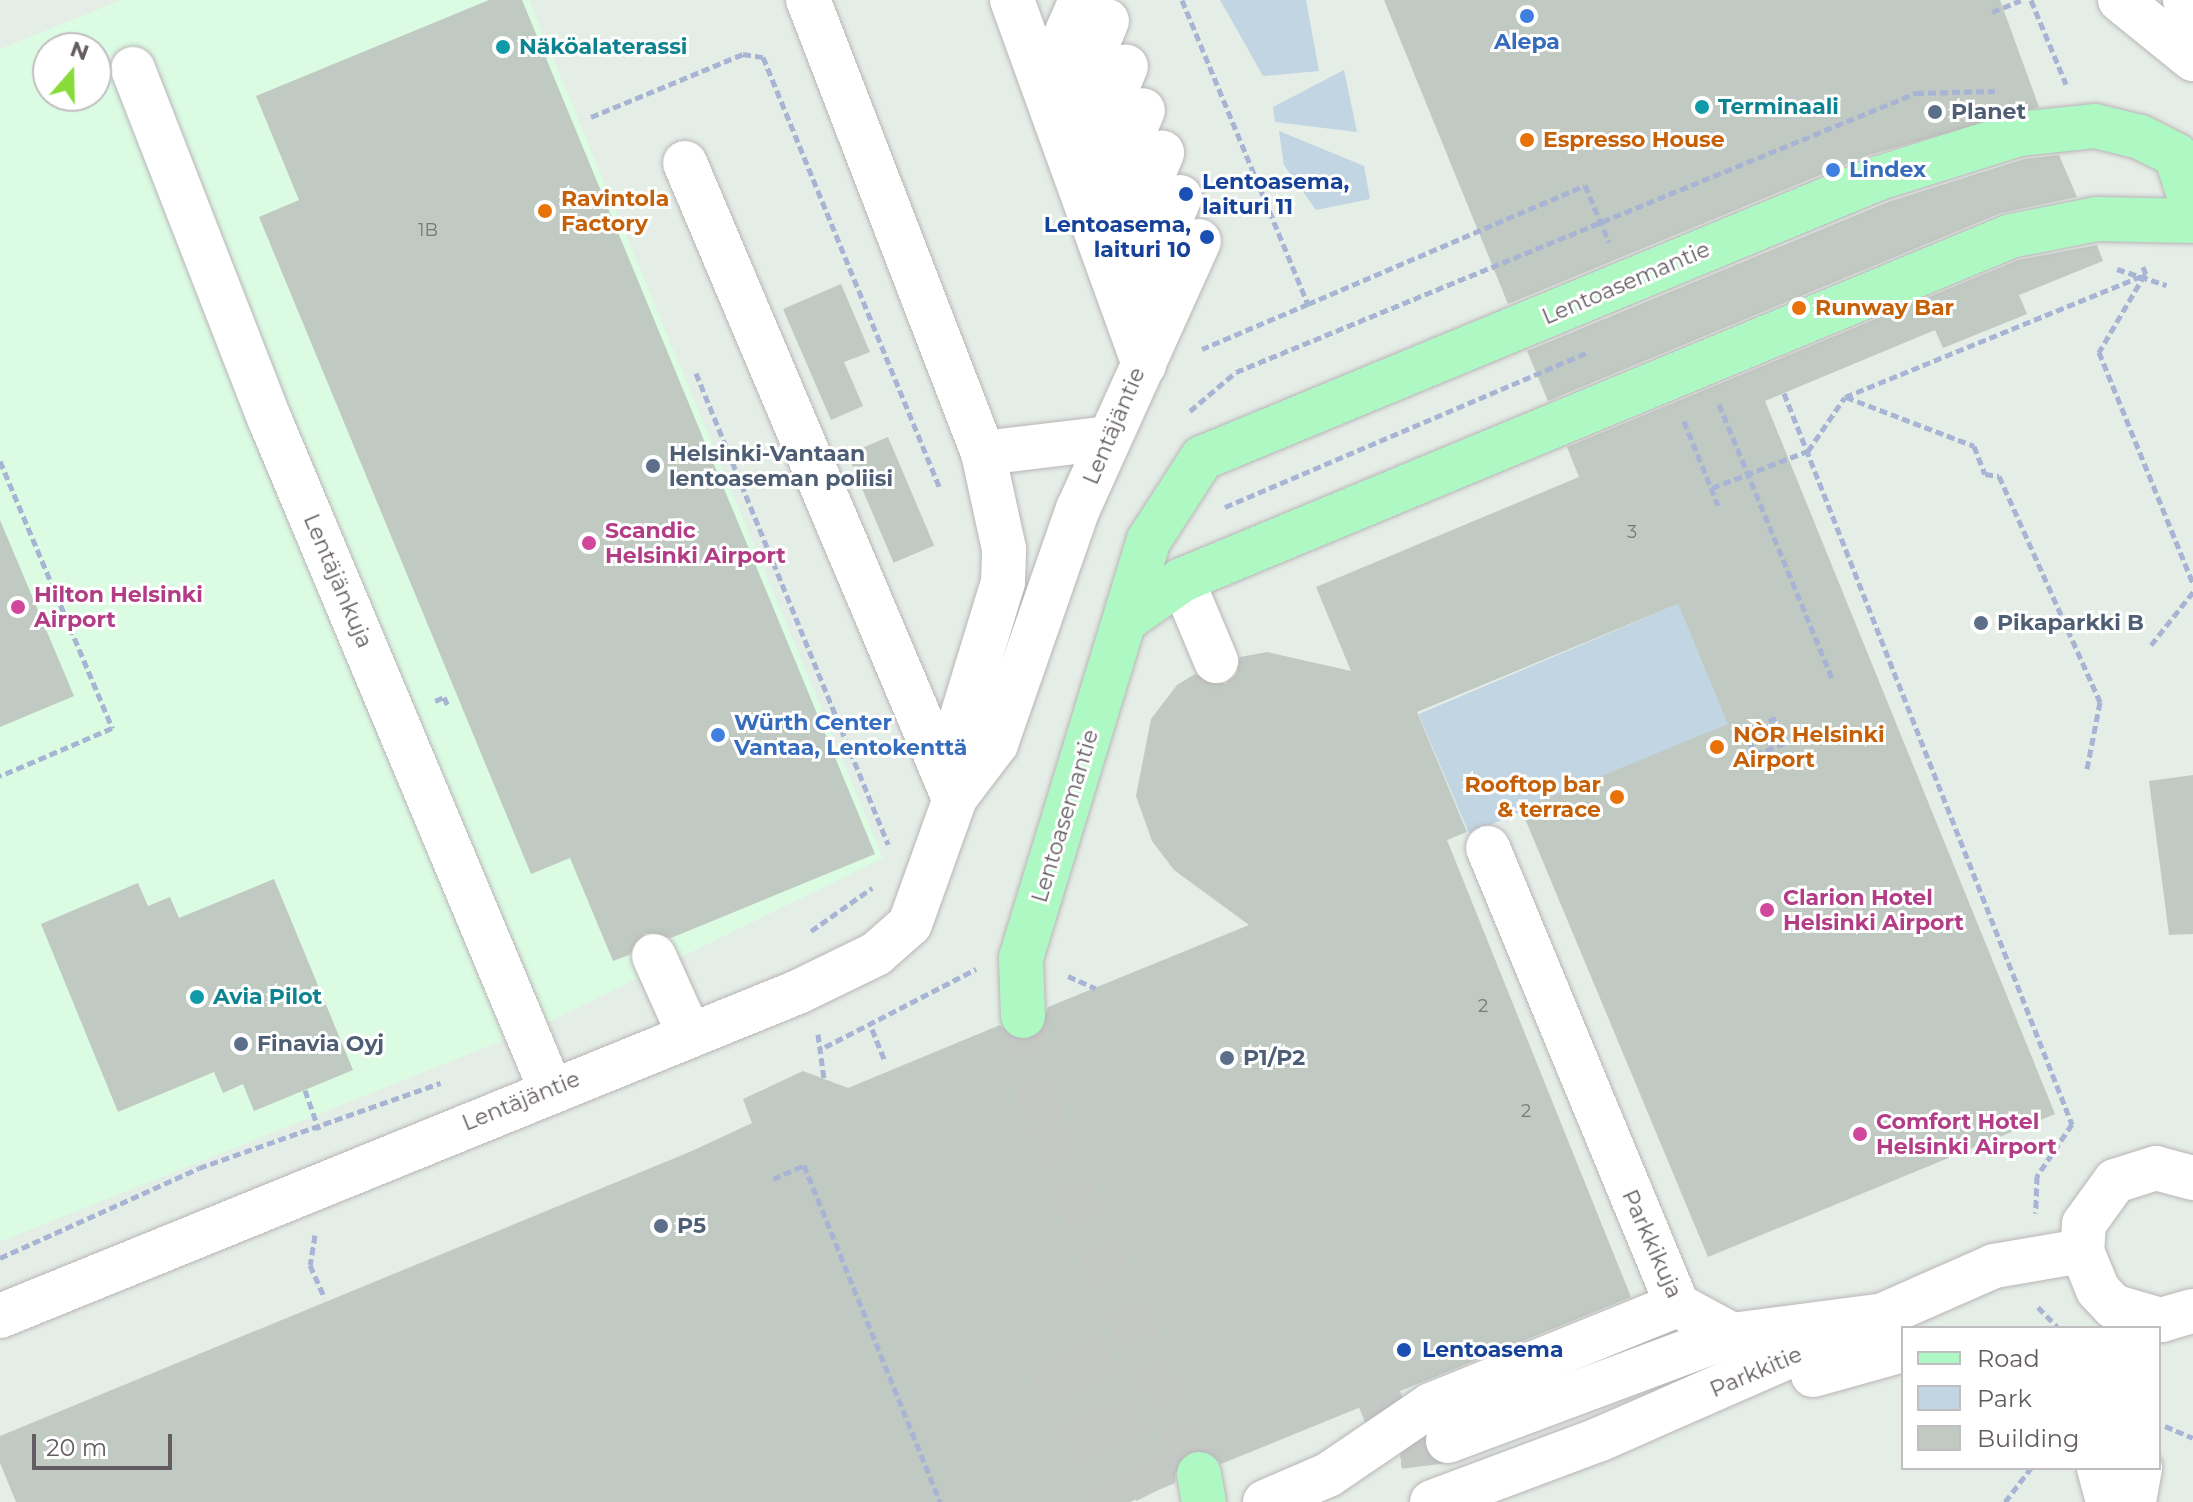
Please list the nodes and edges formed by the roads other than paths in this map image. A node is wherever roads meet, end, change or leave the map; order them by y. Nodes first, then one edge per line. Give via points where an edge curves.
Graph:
1 (808, 0) edge
2 (2185, 0) edge
3 (2142, 4) edge
4 (1094, 10) edge
5 (1028, 13) edge
6 (2193, 45) edge
7 (1126, 66) dead end
8 (133, 69) dead end
9 (1044, 84) junction
10 (1143, 110) dead end
11 (1062, 130) junction
12 (1162, 153) dead end
13 (685, 163) dead end
14 (1079, 178) junction
15 (1180, 197) dead end
16 (2193, 208) edge
17 (2193, 221) edge
18 (1096, 223) junction
19 (1199, 241) dead end
20 (1114, 269) junction
21 (1131, 313) junction
22 (1144, 365) junction
23 (1108, 438) junction
24 (983, 453) junction
25 (1149, 540) junction
26 (1182, 580) junction
27 (1127, 619) junction
28 (1216, 661) dead end
29 (955, 798) junction
30 (1488, 848) dead end
31 (654, 956) dead end
32 (1023, 1016) tunnel mouth
33 (689, 1034) junction
34 (551, 1090) junction
35 (2193, 1178) edge
36 (2082, 1251) junction
37 (1677, 1305) junction
38 (0, 1316) edge
39 (2170, 1320) edge
40 (1904, 1326) edge
41 (1895, 1332) edge
42 (1732, 1335) junction
43 (1448, 1441) tunnel mouth
44 (2100, 1470) edge
45 (2140, 1470) edge
46 (1265, 1502) edge
47 (1432, 1502) edge
48 (2108, 1502) edge
49 (2134, 1502) edge

1 - 24 street, Lentäjäntie
2 - 6 street
3 - 6 street
4 - 9 street
4 - 11 street
5 - 9 street, Lentäjäntie
7 - 14 street
8 - 34 street, Lentäjänkuja via 270,420
9 - 11 street, Lentäjäntie
10 - 18 street
11 - 14 street, Lentäjäntie
12 - 20 street
13 - 29 street
14 - 18 street, Lentäjäntie
15 - 21 street
16 - 25 main road, Lentoasemantie, bridge via 2176,155 2115,130 2019,134 1949,153 1202,458
17 - 26 main road, bridge via 2097,219 2011,236
18 - 20 street, Lentäjäntie
19 - 22 street
20 - 21 street, Lentäjäntie
21 - 22 street, Lentäjäntie
22 - 23 street, Lentäjäntie
23 - 24 street
23 - 29 street, Lentäjäntie via 996,744
24 - 29 street, Lentäjäntie via 999,515 1003,582 956,736
25 - 26 street
25 - 27 main road, Lentoasemantie, bridge
26 - 27 main road, bridge
26 - 28 street, bridge
27 - 32 main road, Lentoasemantie, bridge via 1021,958
29 - 33 street, Lentäjäntie via 910,924 876,954
30 - 37 street, Parkkikuja
31 - 33 street
33 - 34 street, Lentäjäntie
34 - 38 street, Lentäjäntie
35 - 36 street via 2156,1168 2115,1181 2084,1224
36 - 39 street via 2087,1272 2113,1306
36 - 40 street via 1994,1266
37 - 42 street, Parkkikuja
37 - 46 street via 1431,1405 1328,1475
41 - 42 street
41 - 47 street via 1741,1401 1674,1407
42 - 43 street
44 - 48 street
45 - 49 street

